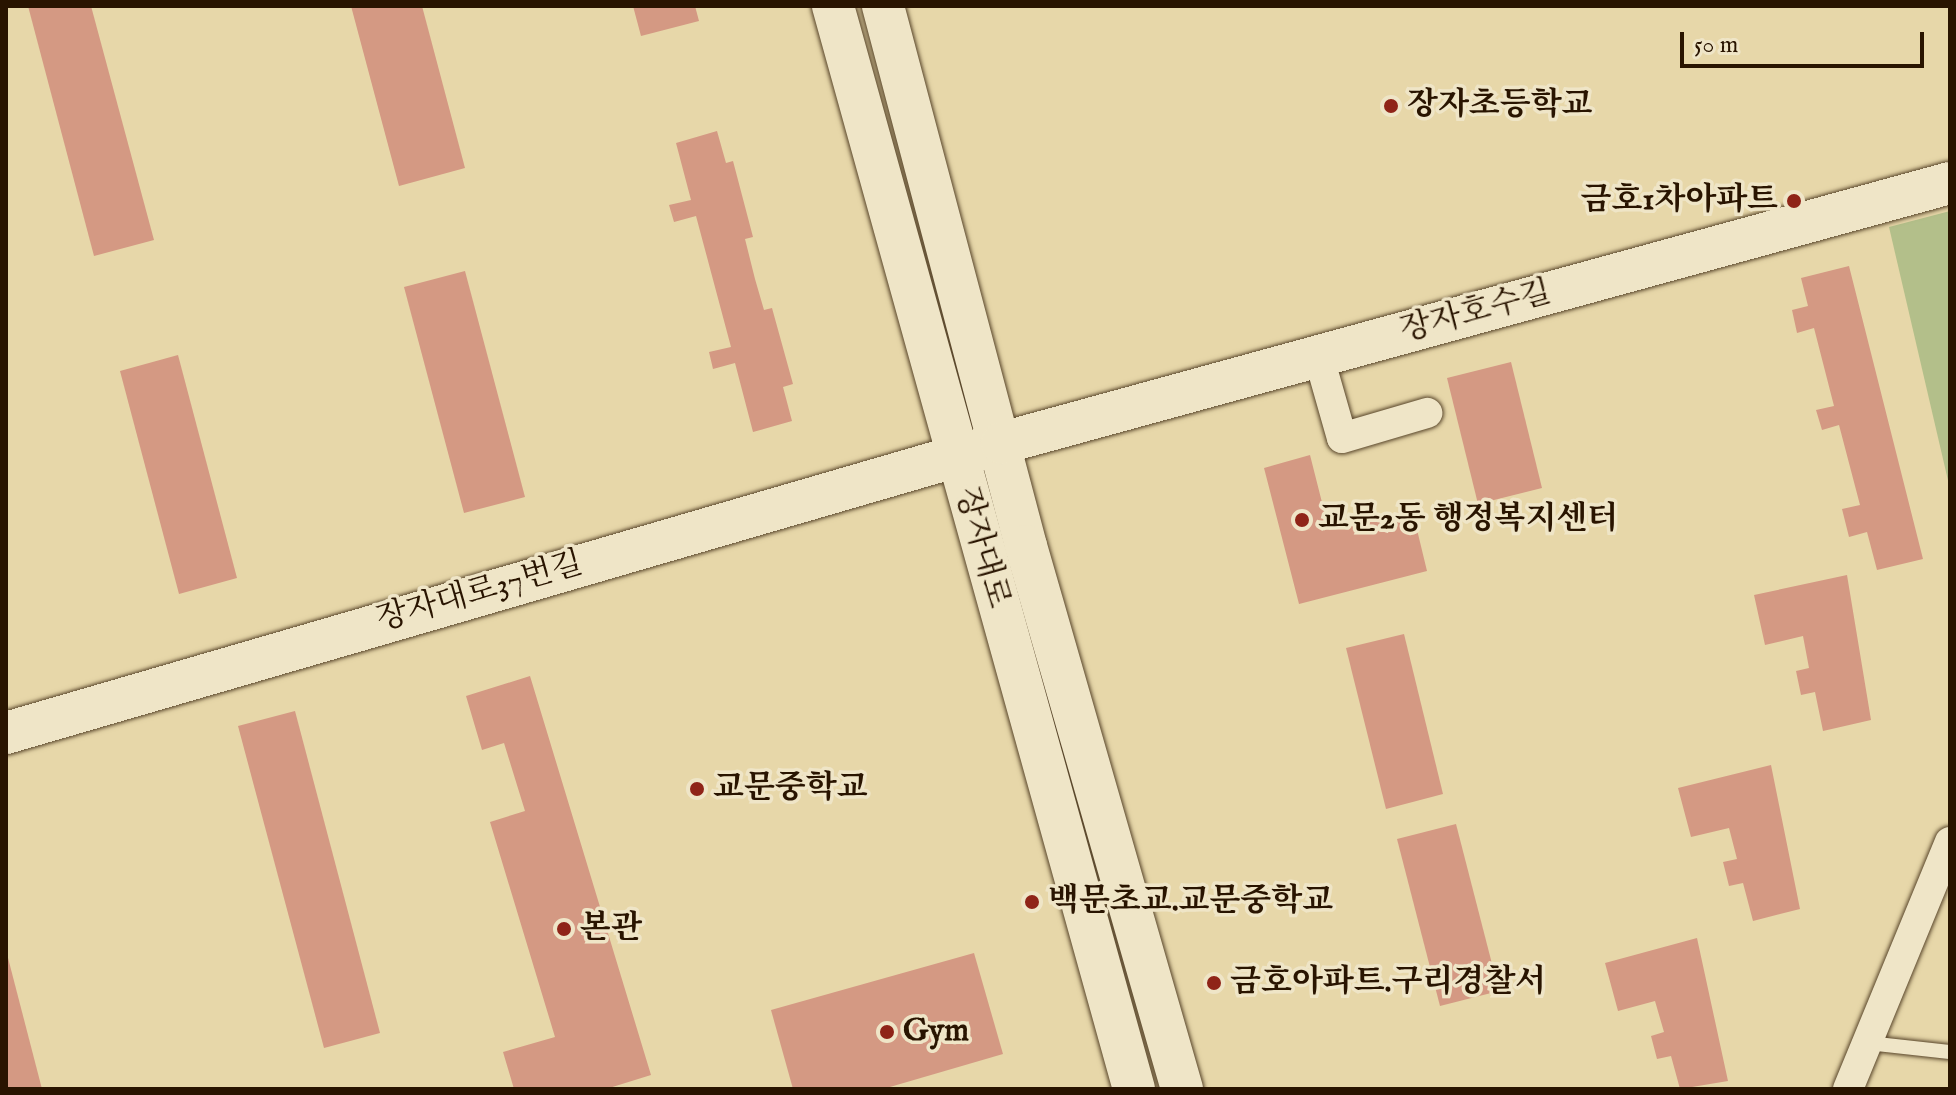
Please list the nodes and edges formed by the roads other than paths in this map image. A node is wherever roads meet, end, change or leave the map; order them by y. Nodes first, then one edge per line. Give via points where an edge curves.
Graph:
1 (833, 6) edge
2 (883, 6) edge
3 (1950, 183) edge
4 (1318, 354) junction
5 (1427, 413) dead end
6 (1002, 443) junction
7 (955, 457) junction
8 (6, 733) edge
9 (1950, 842) edge
10 (1868, 1043) junction
11 (1950, 1052) edge
12 (1134, 1089) edge
13 (1182, 1089) edge
14 (1848, 1089) edge

1 - 7 street, 장자대로
2 - 6 street, 장자대로
3 - 4 street, 장자호수길
4 - 5 street via 1342,438
4 - 6 street, 장자호수길
6 - 7 street, 장자대로37번길
6 - 13 street, 장자대로
7 - 8 street, 장자대로37번길
7 - 12 street, 장자대로
9 - 10 street
10 - 11 lane
10 - 14 street

